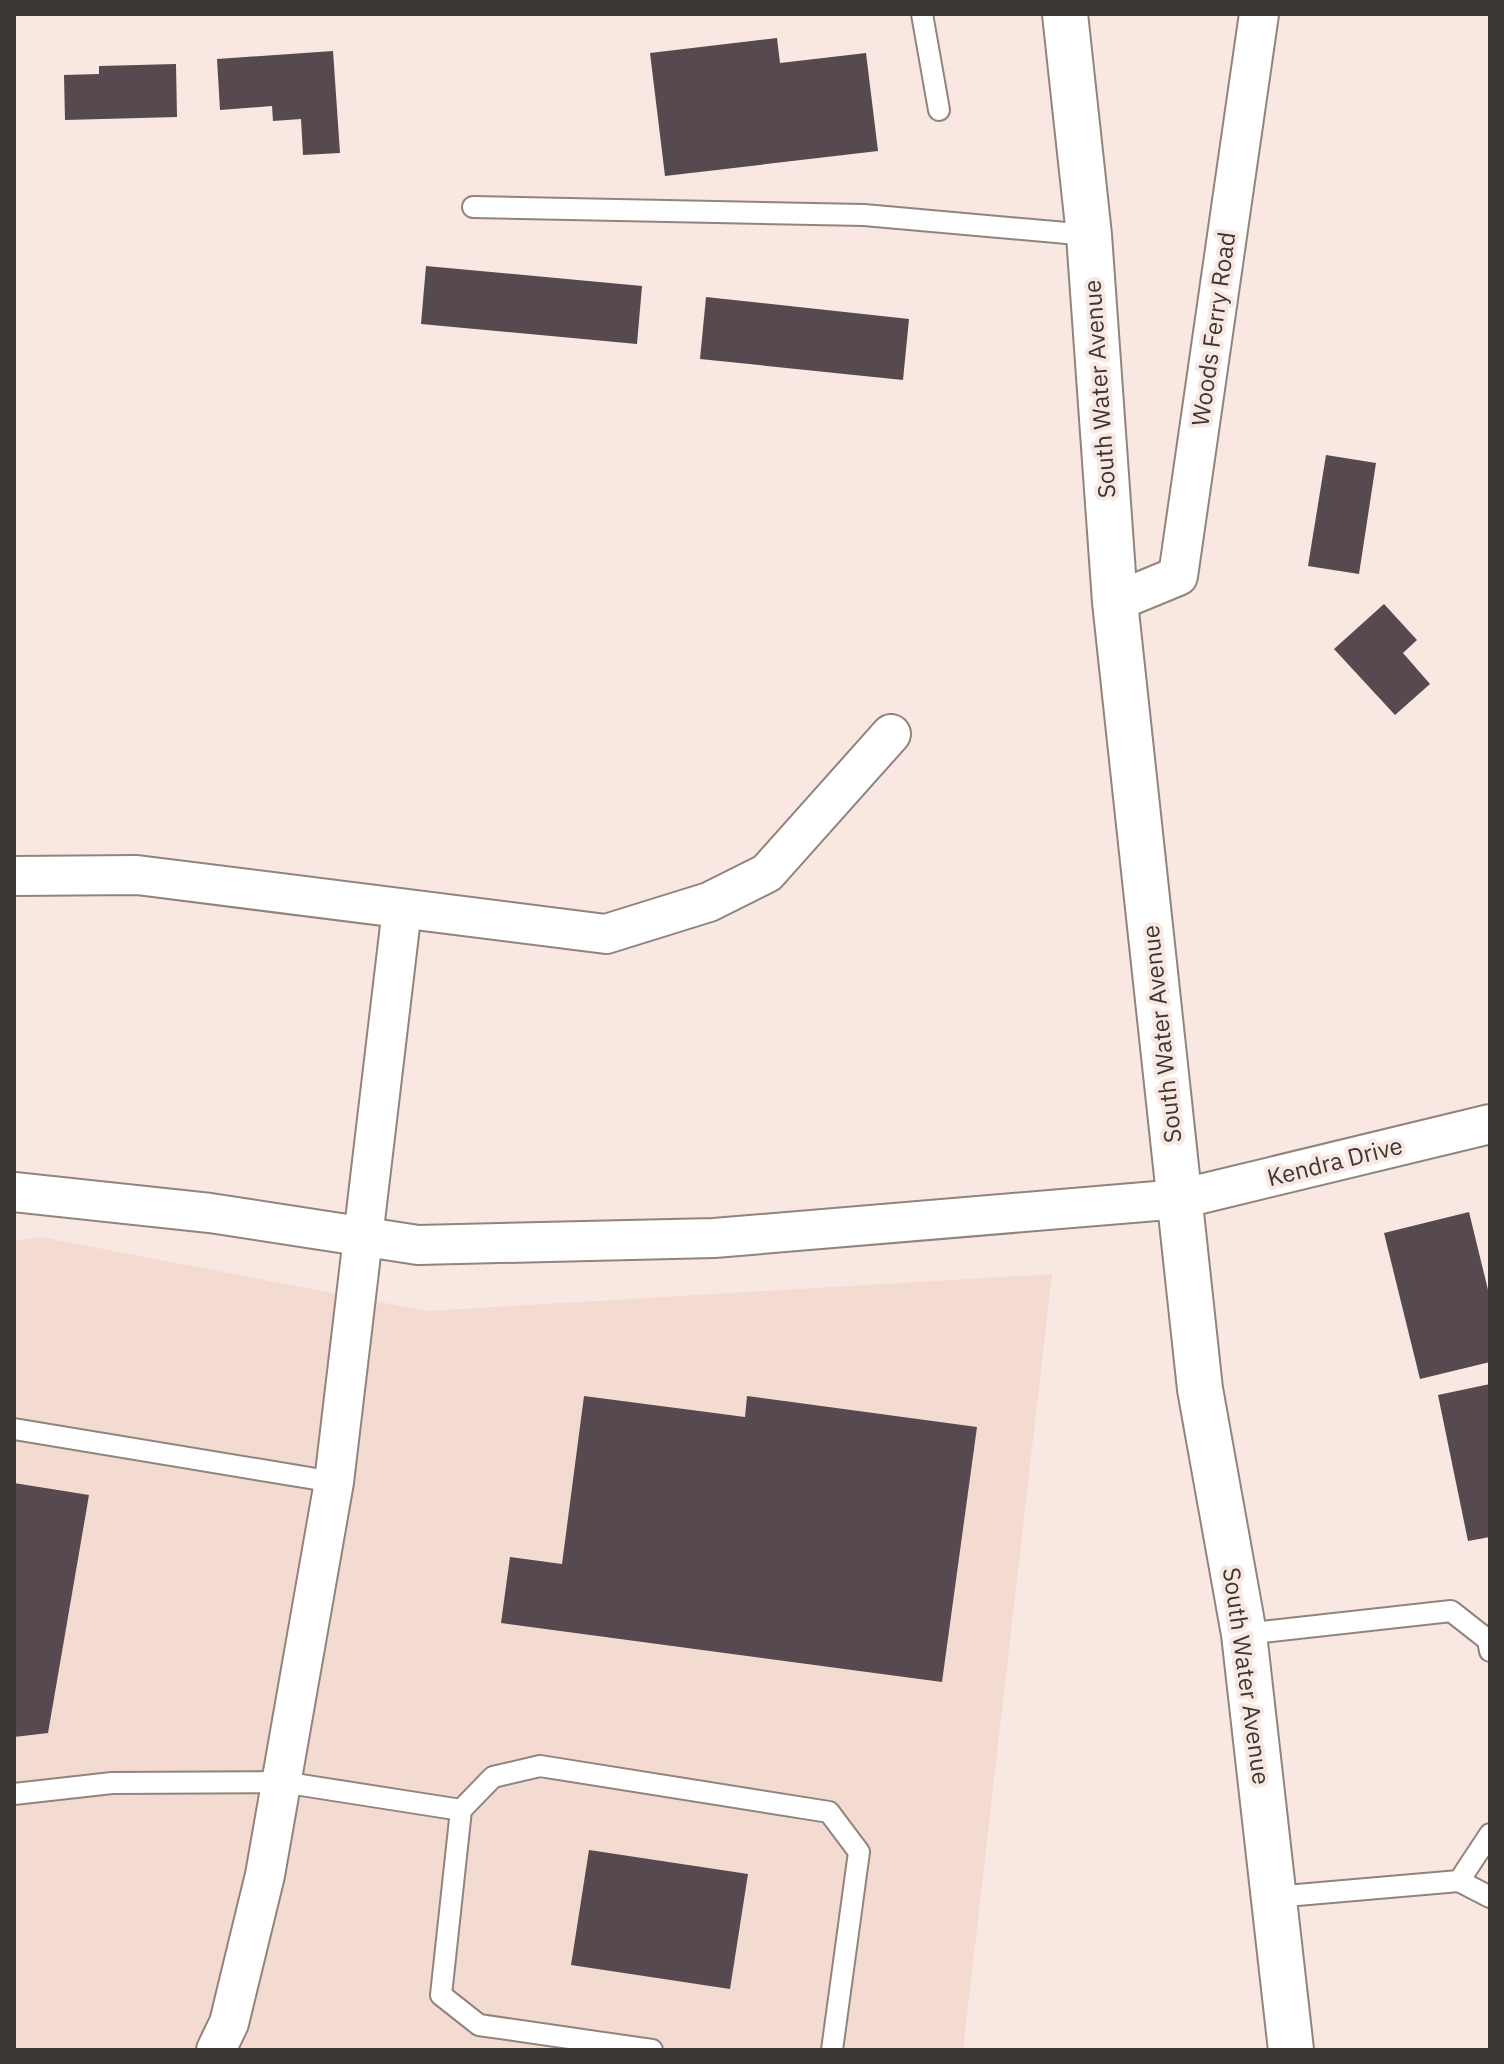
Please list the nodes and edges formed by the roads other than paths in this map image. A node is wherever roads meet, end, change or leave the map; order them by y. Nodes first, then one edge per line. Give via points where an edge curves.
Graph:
1 (922, 14) edge
2 (1065, 14) edge
3 (1087, 14) edge
4 (1259, 14) edge
5 (1071, 65) junction
6 (939, 110) dead end
7 (473, 207) dead end
8 (1089, 235) junction
9 (1115, 602) junction
10 (891, 734) dead end
11 (14, 876) edge
12 (402, 909) junction
13 (1490, 1124) edge
14 (14, 1192) edge
15 (1180, 1199) junction
16 (362, 1237) junction
17 (14, 1429) edge
18 (334, 1482) junction
19 (1244, 1634) junction
20 (1490, 1651) edge
21 (282, 1782) junction
22 (14, 1794) edge
23 (461, 1810) junction
24 (1490, 1834) edge
25 (1459, 1881) junction
26 (1274, 1897) junction
27 (1490, 1897) edge
28 (216, 2050) edge
29 (652, 2050) edge
30 (832, 2050) edge
31 (1291, 2050) edge

1 - 6 lane
2 - 5 main road, South Water Avenue
3 - 5 lane
4 - 9 street, Woods Ferry Road via 1178,576
5 - 8 main road, South Water Avenue
7 - 8 lane via 864,215
8 - 9 main road, South Water Avenue
9 - 15 main road, South Water Avenue
10 - 12 street via 767,873 709,902 606,934
11 - 12 street via 137,875
12 - 16 street
13 - 15 street, Kendra Drive
14 - 16 street, Kendra Drive via 210,1213
15 - 16 street, Kendra Drive via 714,1238 418,1245
15 - 19 main road, South Water Avenue via 1200,1389
16 - 18 street
17 - 18 lane
18 - 21 street
19 - 20 lane via 1451,1611 1488,1640
19 - 26 main road, South Water Avenue
21 - 22 lane via 112,1783
21 - 23 lane
21 - 28 street via 229,2023
23 - 29 lane via 441,1995 479,2025
23 - 30 lane via 493,1777 540,1766 829,1812 859,1852
24 - 25 lane
25 - 26 lane
25 - 27 lane
26 - 31 main road, South Water Avenue

